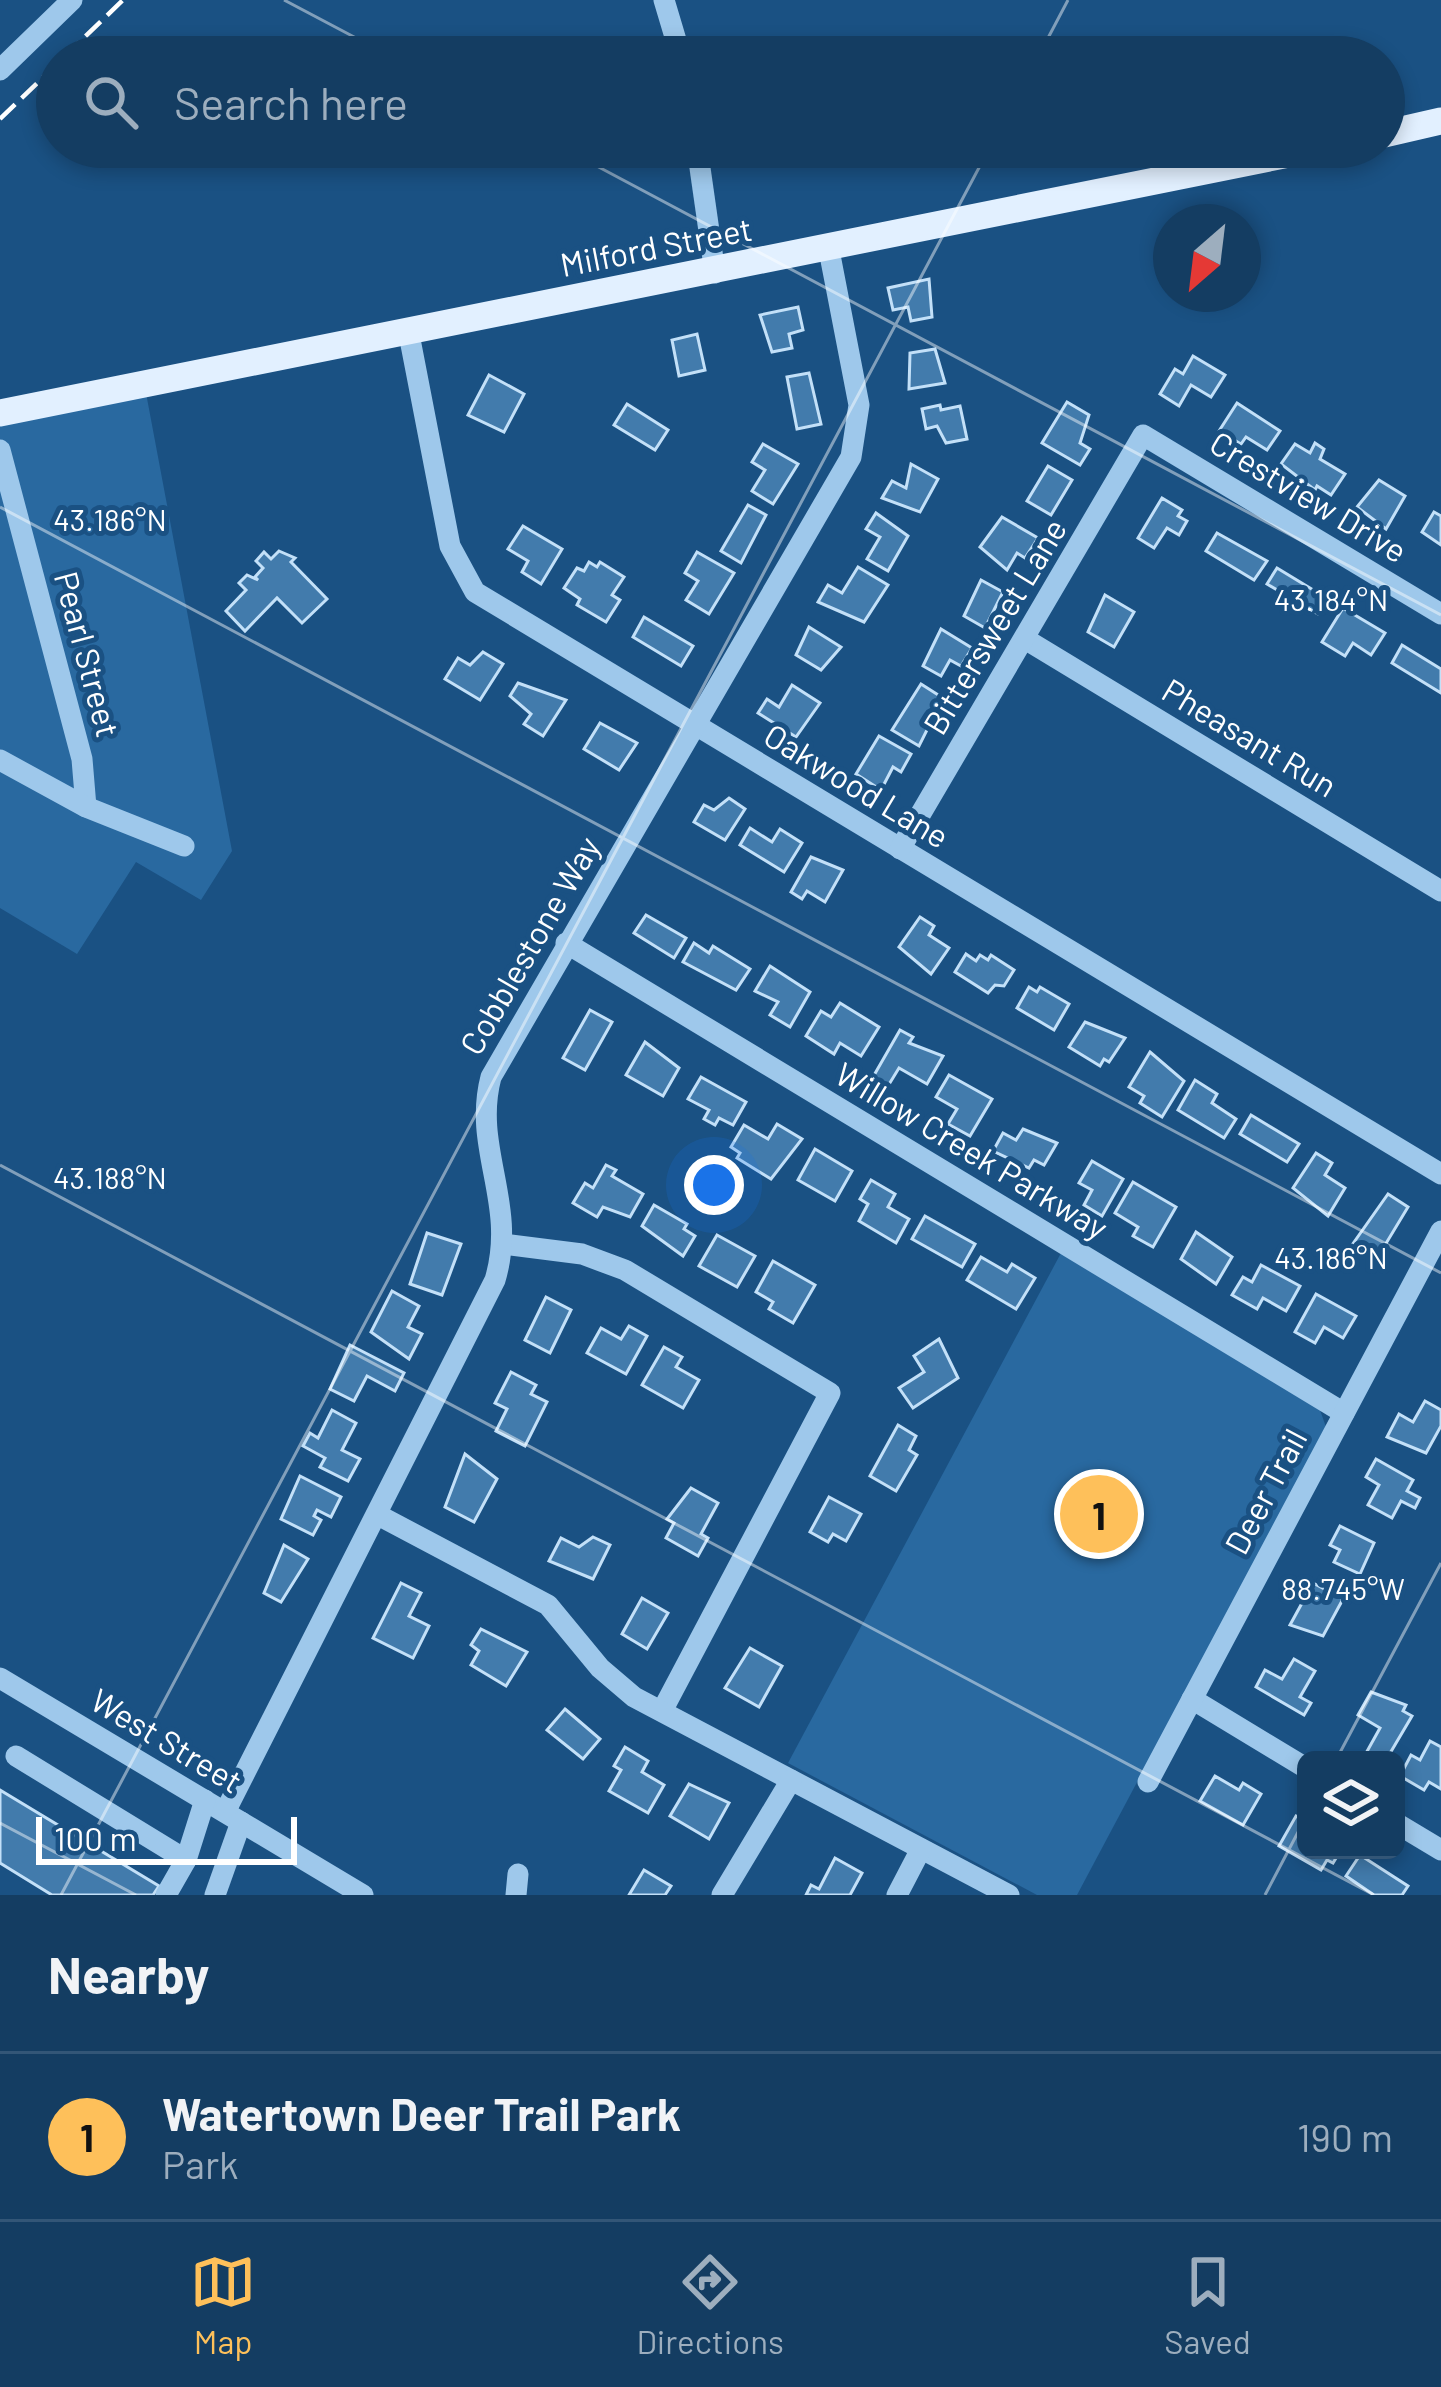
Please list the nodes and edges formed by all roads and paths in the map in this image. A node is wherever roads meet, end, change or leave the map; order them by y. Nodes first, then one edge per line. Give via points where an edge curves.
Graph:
1 (73, 0) edge
2 (664, 0) edge
3 (675, 36) edge
4 (0, 70) edge
5 (1441, 122) edge
6 (1405, 130) edge
7 (700, 168) edge
8 (1223, 168) edge
9 (829, 250) junction
10 (715, 273) junction
11 (408, 329) junction
12 (0, 413) edge
13 (1143, 435) joint
14 (0, 450) edge
15 (1441, 614) edge
16 (1024, 639) junction
17 (694, 725) junction
18 (0, 760) edge
19 (86, 807) junction
20 (184, 846) dead end
21 (900, 849) junction
22 (1441, 891) edge
23 (566, 944) junction
24 (1441, 1174) edge
25 (1441, 1231) edge
26 (503, 1244) junction
27 (1344, 1413) junction
28 (378, 1515) junction
29 (0, 1678) edge
30 (1192, 1699) junction
31 (662, 1711) junction
32 (16, 1756) dead end
33 (1297, 1763) edge
34 (791, 1780) junction
35 (1148, 1782) dead end
36 (224, 1811) junction
37 (1405, 1828) edge
38 (921, 1849) junction
39 (1441, 1850) edge
40 (186, 1860) junction
41 (166, 1895) edge
42 (215, 1895) edge
43 (363, 1895) edge
44 (722, 1895) edge
45 (897, 1895) edge
46 (1009, 1895) edge

1 - 4 street
2 - 3 street
5 - 6 main road
7 - 10 street
8 - 9 main road, Milford Street
9 - 10 main road, Milford Street
9 - 17 street, Cobblestone Way via 859,405 857,438
10 - 11 main road, Milford Street
11 - 12 main road, Milford Street
11 - 17 street, Oakwood Lane via 463,578
13 - 15 street, Crestview Drive
13 - 16 street, Bittersweet Lane
14 - 19 street, Pearl Street via 82,759
16 - 21 street, Bittersweet Lane
16 - 22 street, Pheasant Run
17 - 21 street, Oakwood Lane
17 - 23 street, Cobblestone Way
18 - 19 street
19 - 20 street
21 - 24 street, Oakwood Lane
23 - 26 street, Cobblestone Way via 485,1098
23 - 27 street, Willow Creek Parkway
25 - 27 street, Deer Trail
26 - 28 street, Cobblestone Way via 488,1295
26 - 31 street via 625,1270 830,1393
27 - 30 street, Deer Trail
28 - 31 street via 529,1592 562,1618 616,1684
28 - 36 street, Cobblestone Way
29 - 36 street, West Street
30 - 33 street
30 - 35 street, Deer Trail
31 - 34 street
32 - 40 street
34 - 38 street
34 - 44 street
36 - 40 street
36 - 42 street
36 - 43 street, West Street
37 - 39 street
38 - 45 street
38 - 46 street
40 - 41 street

